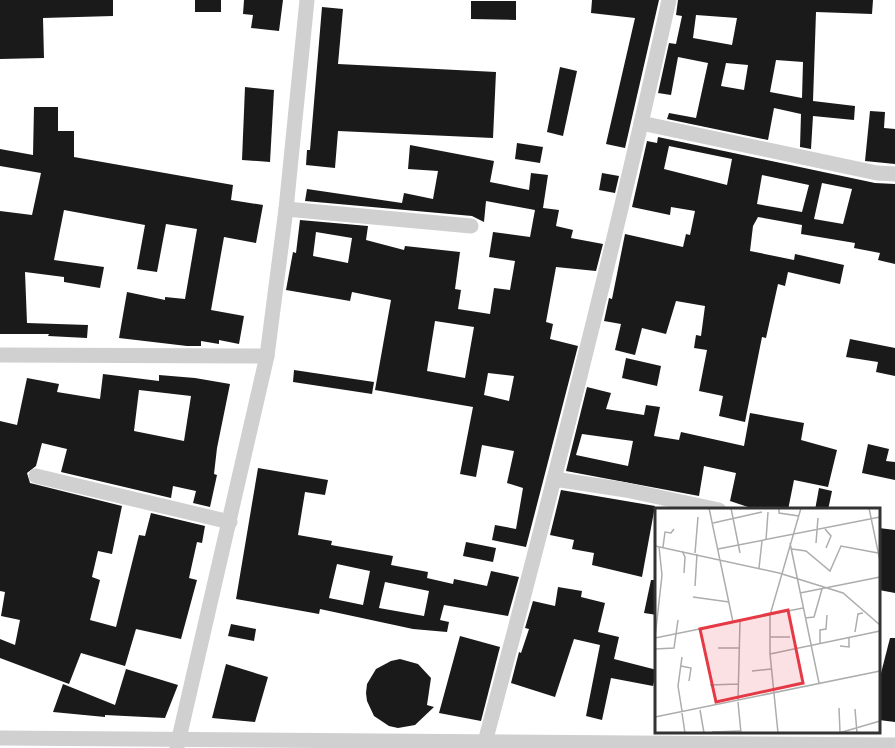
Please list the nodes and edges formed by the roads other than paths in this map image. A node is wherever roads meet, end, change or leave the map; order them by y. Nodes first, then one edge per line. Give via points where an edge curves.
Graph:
1 (307, 0) edge
2 (669, 0) edge
3 (642, 123) junction
4 (895, 174) edge
5 (286, 208) junction
6 (471, 226) dead end
7 (0, 355) edge
8 (267, 356) junction
9 (36, 476) dead end
10 (554, 480) junction
11 (710, 508) edge
12 (230, 522) junction
13 (0, 738) edge
14 (485, 742) junction
15 (178, 744) edge
16 (558, 745) edge
17 (895, 745) edge

1 - 5 street
2 - 3 street
3 - 4 street
3 - 10 street
5 - 6 street
5 - 8 street
7 - 8 street
8 - 12 street
9 - 12 street
10 - 11 street
10 - 14 street
12 - 15 street
13 - 15 street
14 - 15 street
14 - 16 street
16 - 17 street

